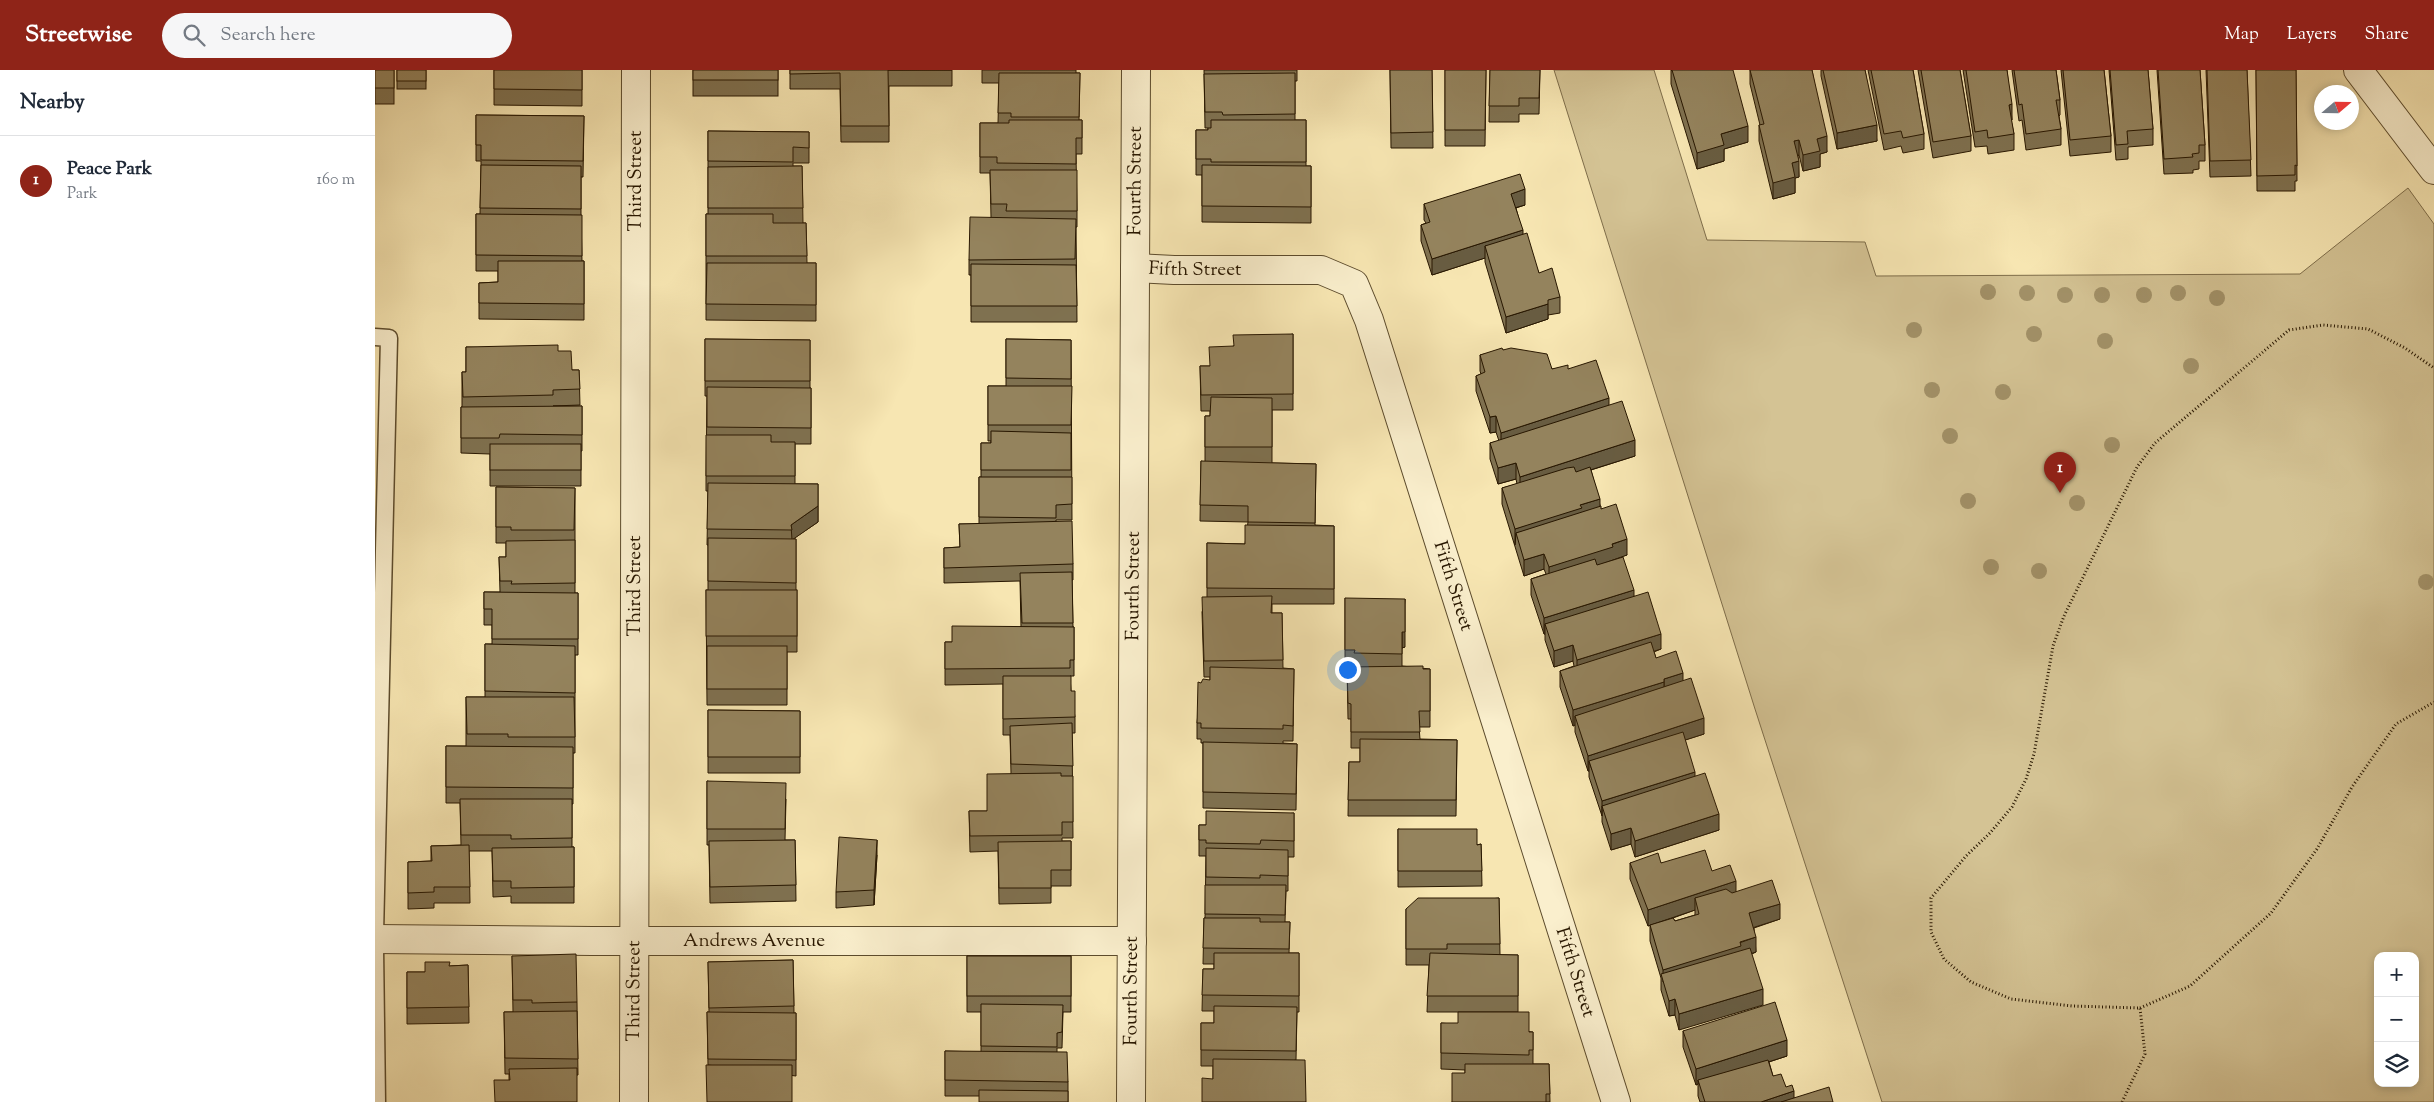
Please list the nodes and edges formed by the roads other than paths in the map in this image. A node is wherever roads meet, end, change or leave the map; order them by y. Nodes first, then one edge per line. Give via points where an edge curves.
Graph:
1 (636, 70) edge
2 (1136, 70) edge
3 (2358, 70) edge
4 (2434, 170) edge
5 (1135, 268) junction
6 (375, 337) edge
7 (375, 934) edge
8 (375, 938) edge
9 (634, 941) junction
10 (1131, 941) junction
11 (375, 947) edge
12 (377, 1102) edge
13 (634, 1102) edge
14 (1131, 1102) edge
15 (1616, 1102) edge

1 - 9 street, Third Street
2 - 5 street, Fourth Street
3 - 4 street
5 - 10 street, Fourth Street
5 - 15 street, Fifth Street via 1321,270 1354,284
6 - 7 lane via 389,338
8 - 9 street, Andrews Avenue
9 - 10 street, Andrews Avenue
9 - 13 street, Third Street
10 - 14 street, Fourth Street
11 - 12 lane

